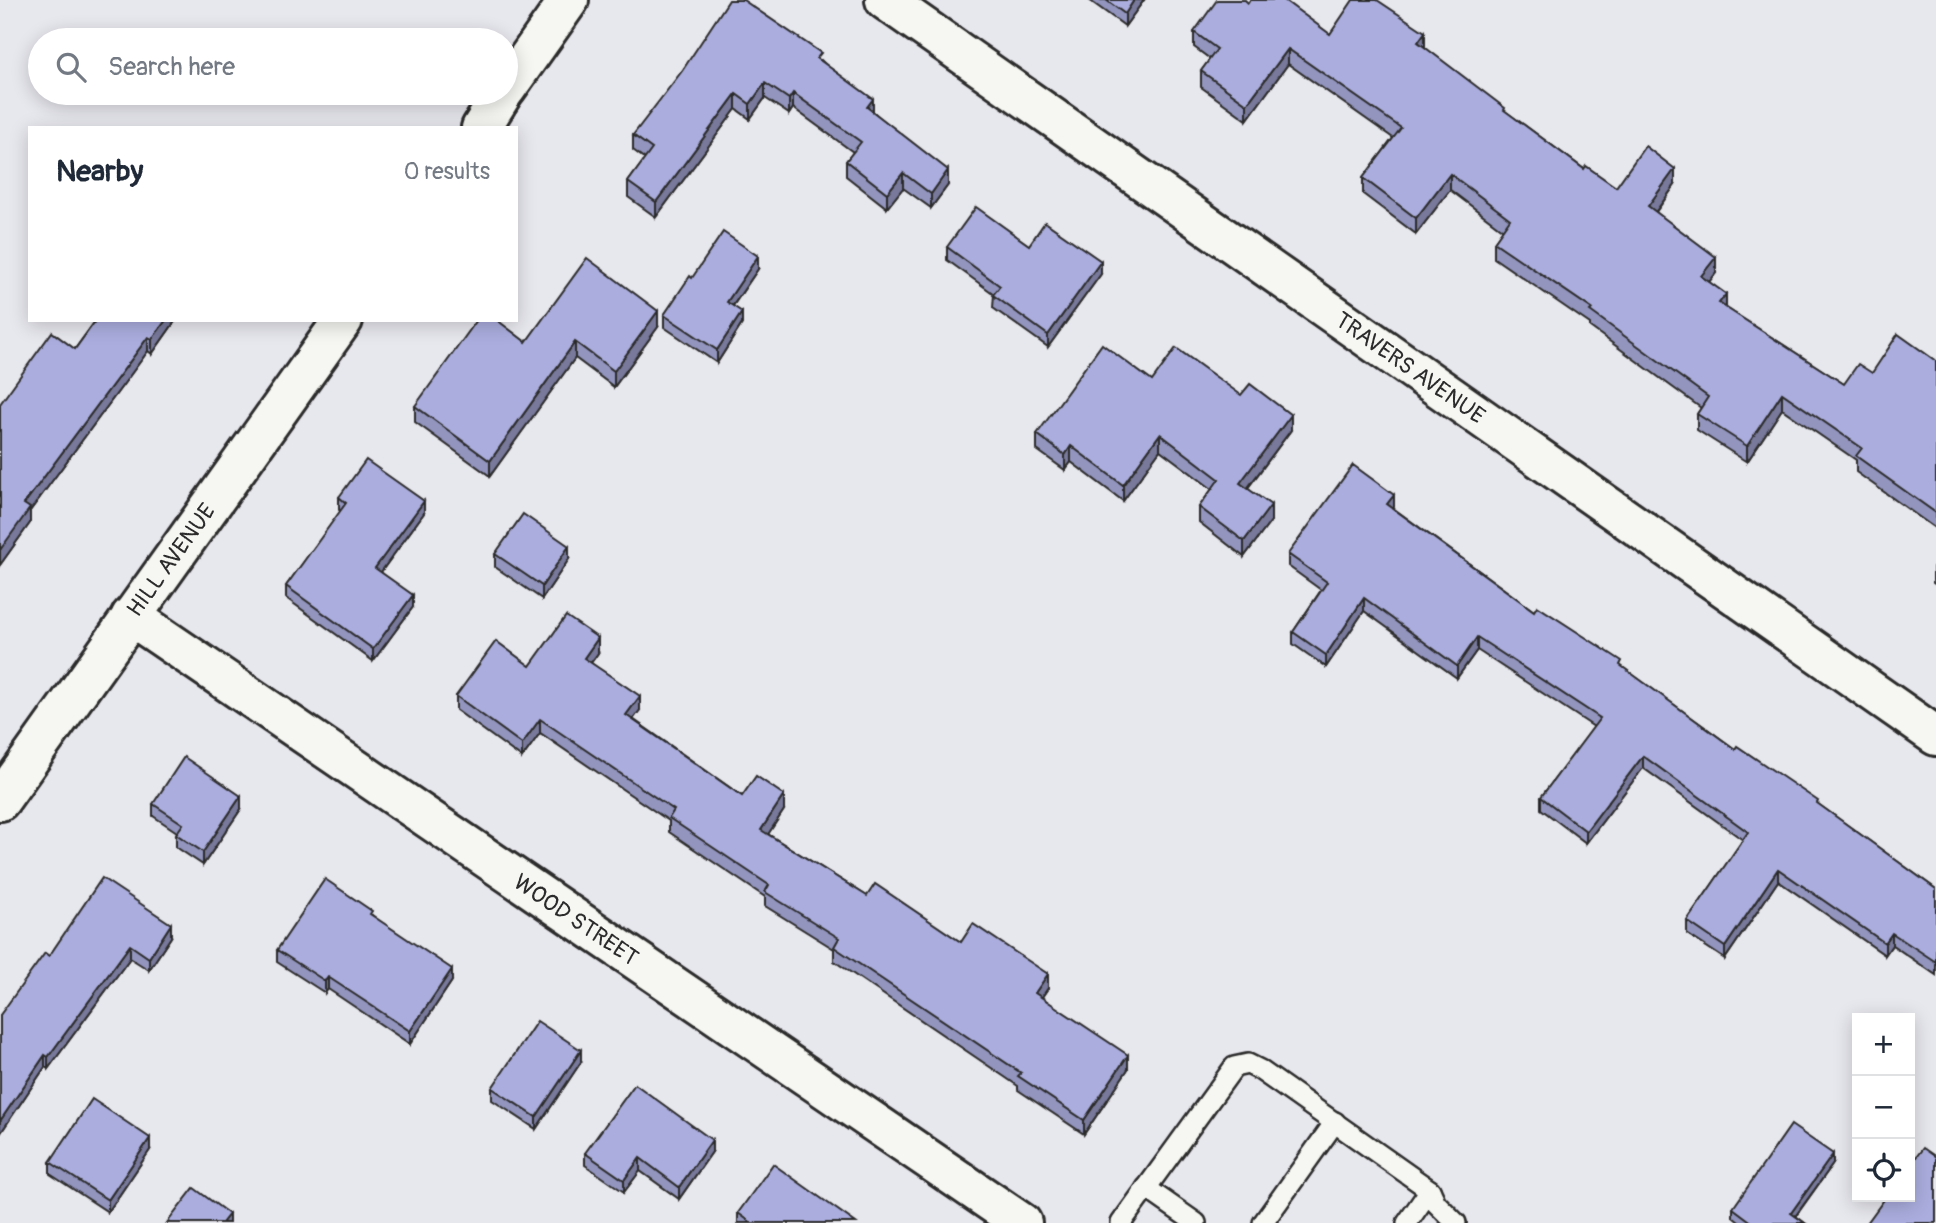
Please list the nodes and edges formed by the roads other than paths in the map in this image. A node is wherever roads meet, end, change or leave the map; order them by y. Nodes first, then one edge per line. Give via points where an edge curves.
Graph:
1 (569, 0) edge
2 (885, 0) edge
3 (518, 69) edge
4 (496, 105) edge
5 (482, 126) edge
6 (343, 322) edge
7 (131, 617) junction
8 (1936, 736) edge
9 (0, 801) edge
10 (1335, 1122) junction
11 (1146, 1188) junction
12 (1430, 1190) junction
13 (1022, 1223) edge
14 (1121, 1223) edge
15 (1196, 1223) edge
16 (1264, 1223) edge
17 (1407, 1223) edge
18 (1456, 1223) edge

1 - 3 street
2 - 8 street, TRAVERS AVENUE
4 - 5 street
6 - 7 street, HILL AVENUE
7 - 9 street, HILL AVENUE
7 - 13 street, WOOD STREET
10 - 11 lane via 1260,1070 1248,1064 1234,1067
10 - 12 lane
10 - 16 lane
11 - 14 lane
11 - 15 lane
12 - 17 lane
12 - 18 lane

